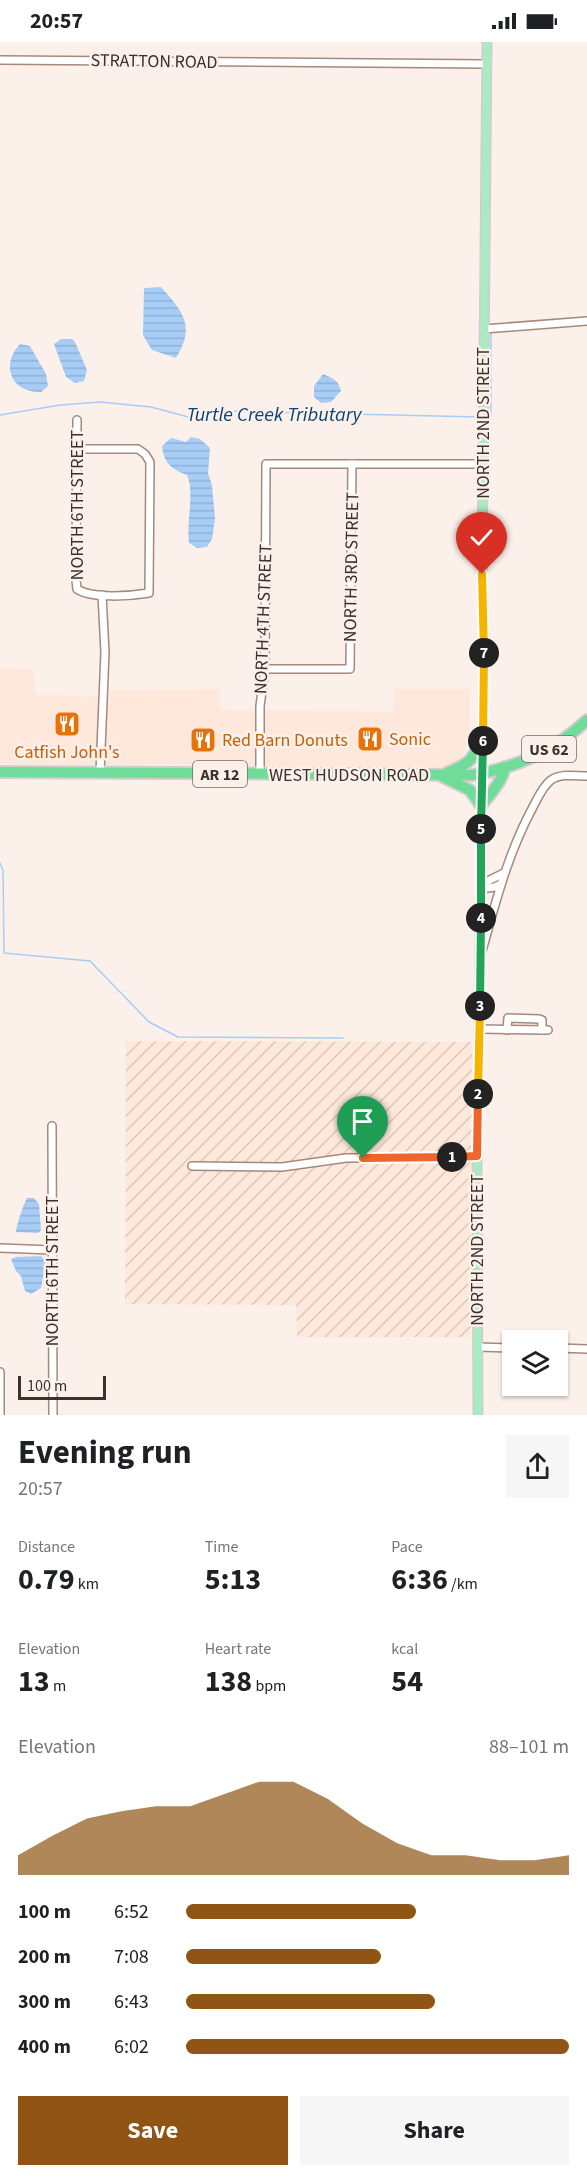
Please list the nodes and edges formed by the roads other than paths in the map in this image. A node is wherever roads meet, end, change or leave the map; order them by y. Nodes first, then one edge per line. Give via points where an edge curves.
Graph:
1 (487, 42) edge
2 (0, 60) edge
3 (486, 64) junction
4 (587, 321) edge
5 (484, 329) junction
6 (77, 420) dead end
7 (78, 449) junction
8 (352, 464) junction
9 (483, 464) junction
10 (102, 595) junction
11 (265, 669) junction
12 (587, 720) edge
13 (483, 739) junction
14 (505, 767) junction
15 (0, 772) edge
16 (100, 773) junction
17 (482, 773) junction
18 (260, 774) junction
19 (441, 775) junction
20 (587, 776) edge
21 (481, 806) junction
22 (504, 873) junction
23 (501, 884) junction
24 (481, 885) junction
25 (481, 956) junction
26 (480, 1029) junction
27 (507, 1030) junction
28 (52, 1126) dead end
29 (477, 1156) junction
30 (192, 1166) dead end
31 (0, 1248) edge
32 (52, 1250) junction
33 (477, 1347) junction
34 (502, 1348) edge
35 (568, 1348) edge
36 (587, 1348) edge
37 (0, 1372) edge
38 (0, 1415) edge
39 (53, 1415) edge
40 (478, 1415) edge

1 - 3 main road, NORTH 2ND STREET
2 - 3 street, STRATTON ROAD
3 - 5 main road, NORTH 2ND STREET
4 - 5 street
5 - 9 main road, NORTH 2ND STREET
6 - 7 street, NORTH 6TH STREET
7 - 10 street, NORTH 6TH STREET via 76,580 84,594
7 - 10 street via 138,449 150,462 149,593
8 - 9 street
8 - 11 street, NORTH 3RD STREET via 350,669
8 - 11 street, NORTH 4TH STREET via 266,464
9 - 13 main road, NORTH 2ND STREET
10 - 16 street, NORTH 6TH STREET via 105,652
11 - 18 street, NORTH 4TH STREET via 260,706
12 - 14 highway, US 62 via 557,744
13 - 17 main road, NORTH 2ND STREET
13 - 19 highway via 466,765
14 - 17 highway, US 62
14 - 21 highway via 502,778
15 - 16 highway, WEST HUDSON ROAD / AR 12
16 - 18 highway, WEST HUDSON ROAD / AR 12
17 - 19 highway, WEST HUDSON ROAD / AR 12
17 - 21 main road, NORTH 2ND STREET
18 - 19 highway, WEST HUDSON ROAD / AR 12
19 - 21 highway, AR 12 via 470,790
20 - 22 street via 561,776 550,781 519,833
21 - 24 main road, NORTH 2ND STREET
22 - 23 street
22 - 24 street
23 - 24 street
23 - 25 street
24 - 25 main road, NORTH 2ND STREET
25 - 26 main road, NORTH 2ND STREET
26 - 27 street
26 - 29 main road, NORTH 2ND STREET
27 - 27 street via 545,1030 539,1019 508,1018
28 - 32 street, NORTH 6TH STREET
29 - 30 street via 346,1158 282,1167
29 - 33 main road, NORTH 2ND STREET
31 - 32 street
32 - 39 street, NORTH 6TH STREET
33 - 34 street
33 - 40 main road, NORTH 2ND STREET
35 - 36 street
37 - 38 street

